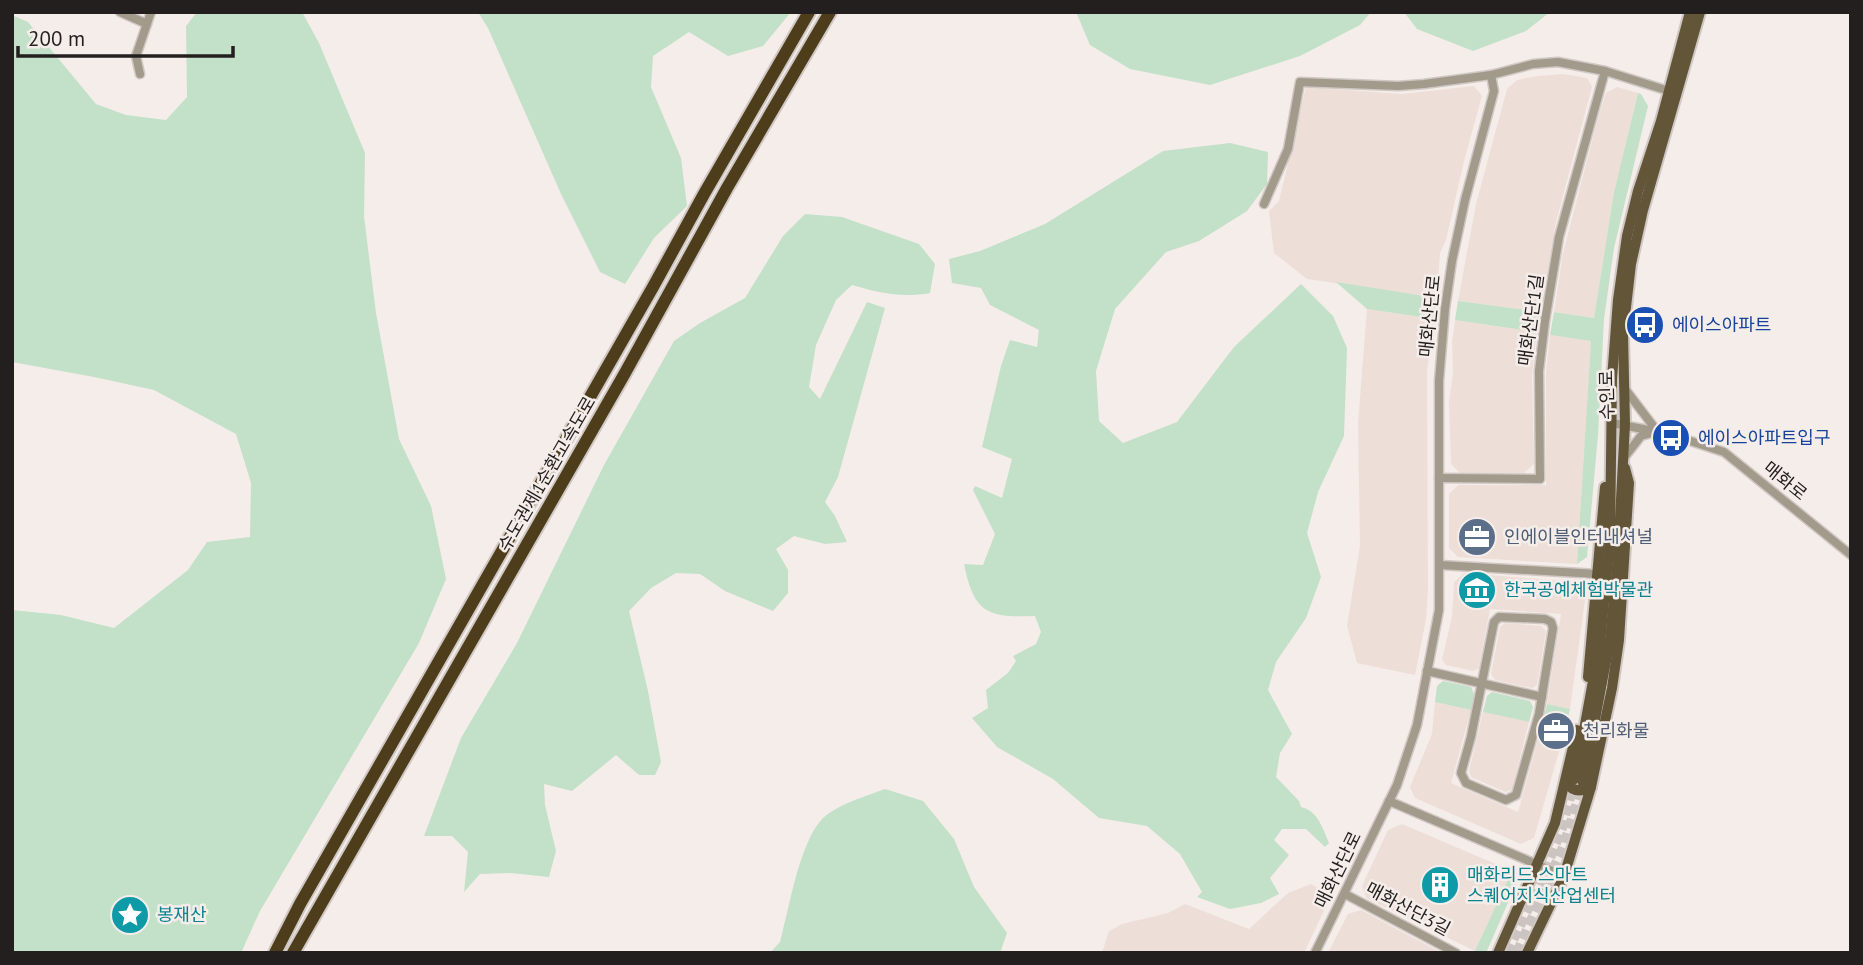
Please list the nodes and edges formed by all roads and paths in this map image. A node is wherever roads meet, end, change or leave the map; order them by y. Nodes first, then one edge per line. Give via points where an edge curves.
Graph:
1 (120, 12) edge
2 (151, 12) edge
3 (809, 12) edge
4 (830, 12) edge
5 (1690, 12) edge
6 (1700, 12) edge
7 (147, 24) junction
8 (1605, 71) junction
9 (140, 74) dead end
10 (1491, 75) junction
11 (1669, 91) junction
12 (1264, 204) dead end
13 (1624, 387) junction
14 (1612, 423) junction
15 (1625, 424) junction
16 (1657, 431) junction
17 (1617, 460) junction
18 (1439, 478) junction
19 (1851, 555) edge
20 (1440, 565) junction
21 (1597, 574) junction
22 (1427, 671) junction
23 (1482, 682) junction
24 (1542, 696) junction
25 (1579, 783) junction
26 (1389, 800) junction
27 (1538, 866) junction
28 (1564, 876) junction
29 (1345, 894) junction
30 (275, 953) edge
31 (293, 953) edge
32 (1315, 953) edge
33 (1456, 953) edge
34 (1498, 953) edge
35 (1527, 953) edge

1 - 7 street
2 - 7 street
3 - 30 highway, 수도권제1순환고속도로
4 - 31 highway, 수도권제1순환고속도로
5 - 11 main road, 수인로
6 - 13 main road, 수인로 via 1631,264 1623,333
7 - 9 street via 136,56
8 - 10 street via 1558,62
8 - 11 street
8 - 18 street, 매화산단1길 via 1559,237 1545,321 1539,371 1540,479
10 - 12 street via 1398,86 1300,82 1288,149
10 - 18 street, 매화산단로 via 1494,91 1465,200 1445,309
11 - 14 main road, 수인로 via 1627,236 1614,337
13 - 15 main road, 수인로
13 - 16 street
14 - 15 street, 매화로
14 - 17 main road, 수인로
15 - 16 street, 매화로
15 - 17 main road, 수인로
16 - 17 street via 1641,436
16 - 19 street, 매화로 via 1724,452
17 - 21 main road via 1606,480
17 - 25 main road, 수인로 via 1610,640
18 - 20 street, 매화산단로
20 - 21 street
20 - 22 street, 매화산단로 via 1439,610
21 - 25 main road
22 - 23 street
22 - 26 street, 매화산단로 via 1417,725
23 - 24 street
23 - 24 street via 1496,618 1545,620 1553,628
23 - 24 street via 1462,778 1506,800 1516,795
25 - 27 main road via 1555,823
25 - 28 main road
26 - 27 street
26 - 29 street, 매화산단로
27 - 28 street
27 - 34 main road
28 - 35 main road
29 - 32 street, 매화산단로
29 - 33 street, 매화산단3길

